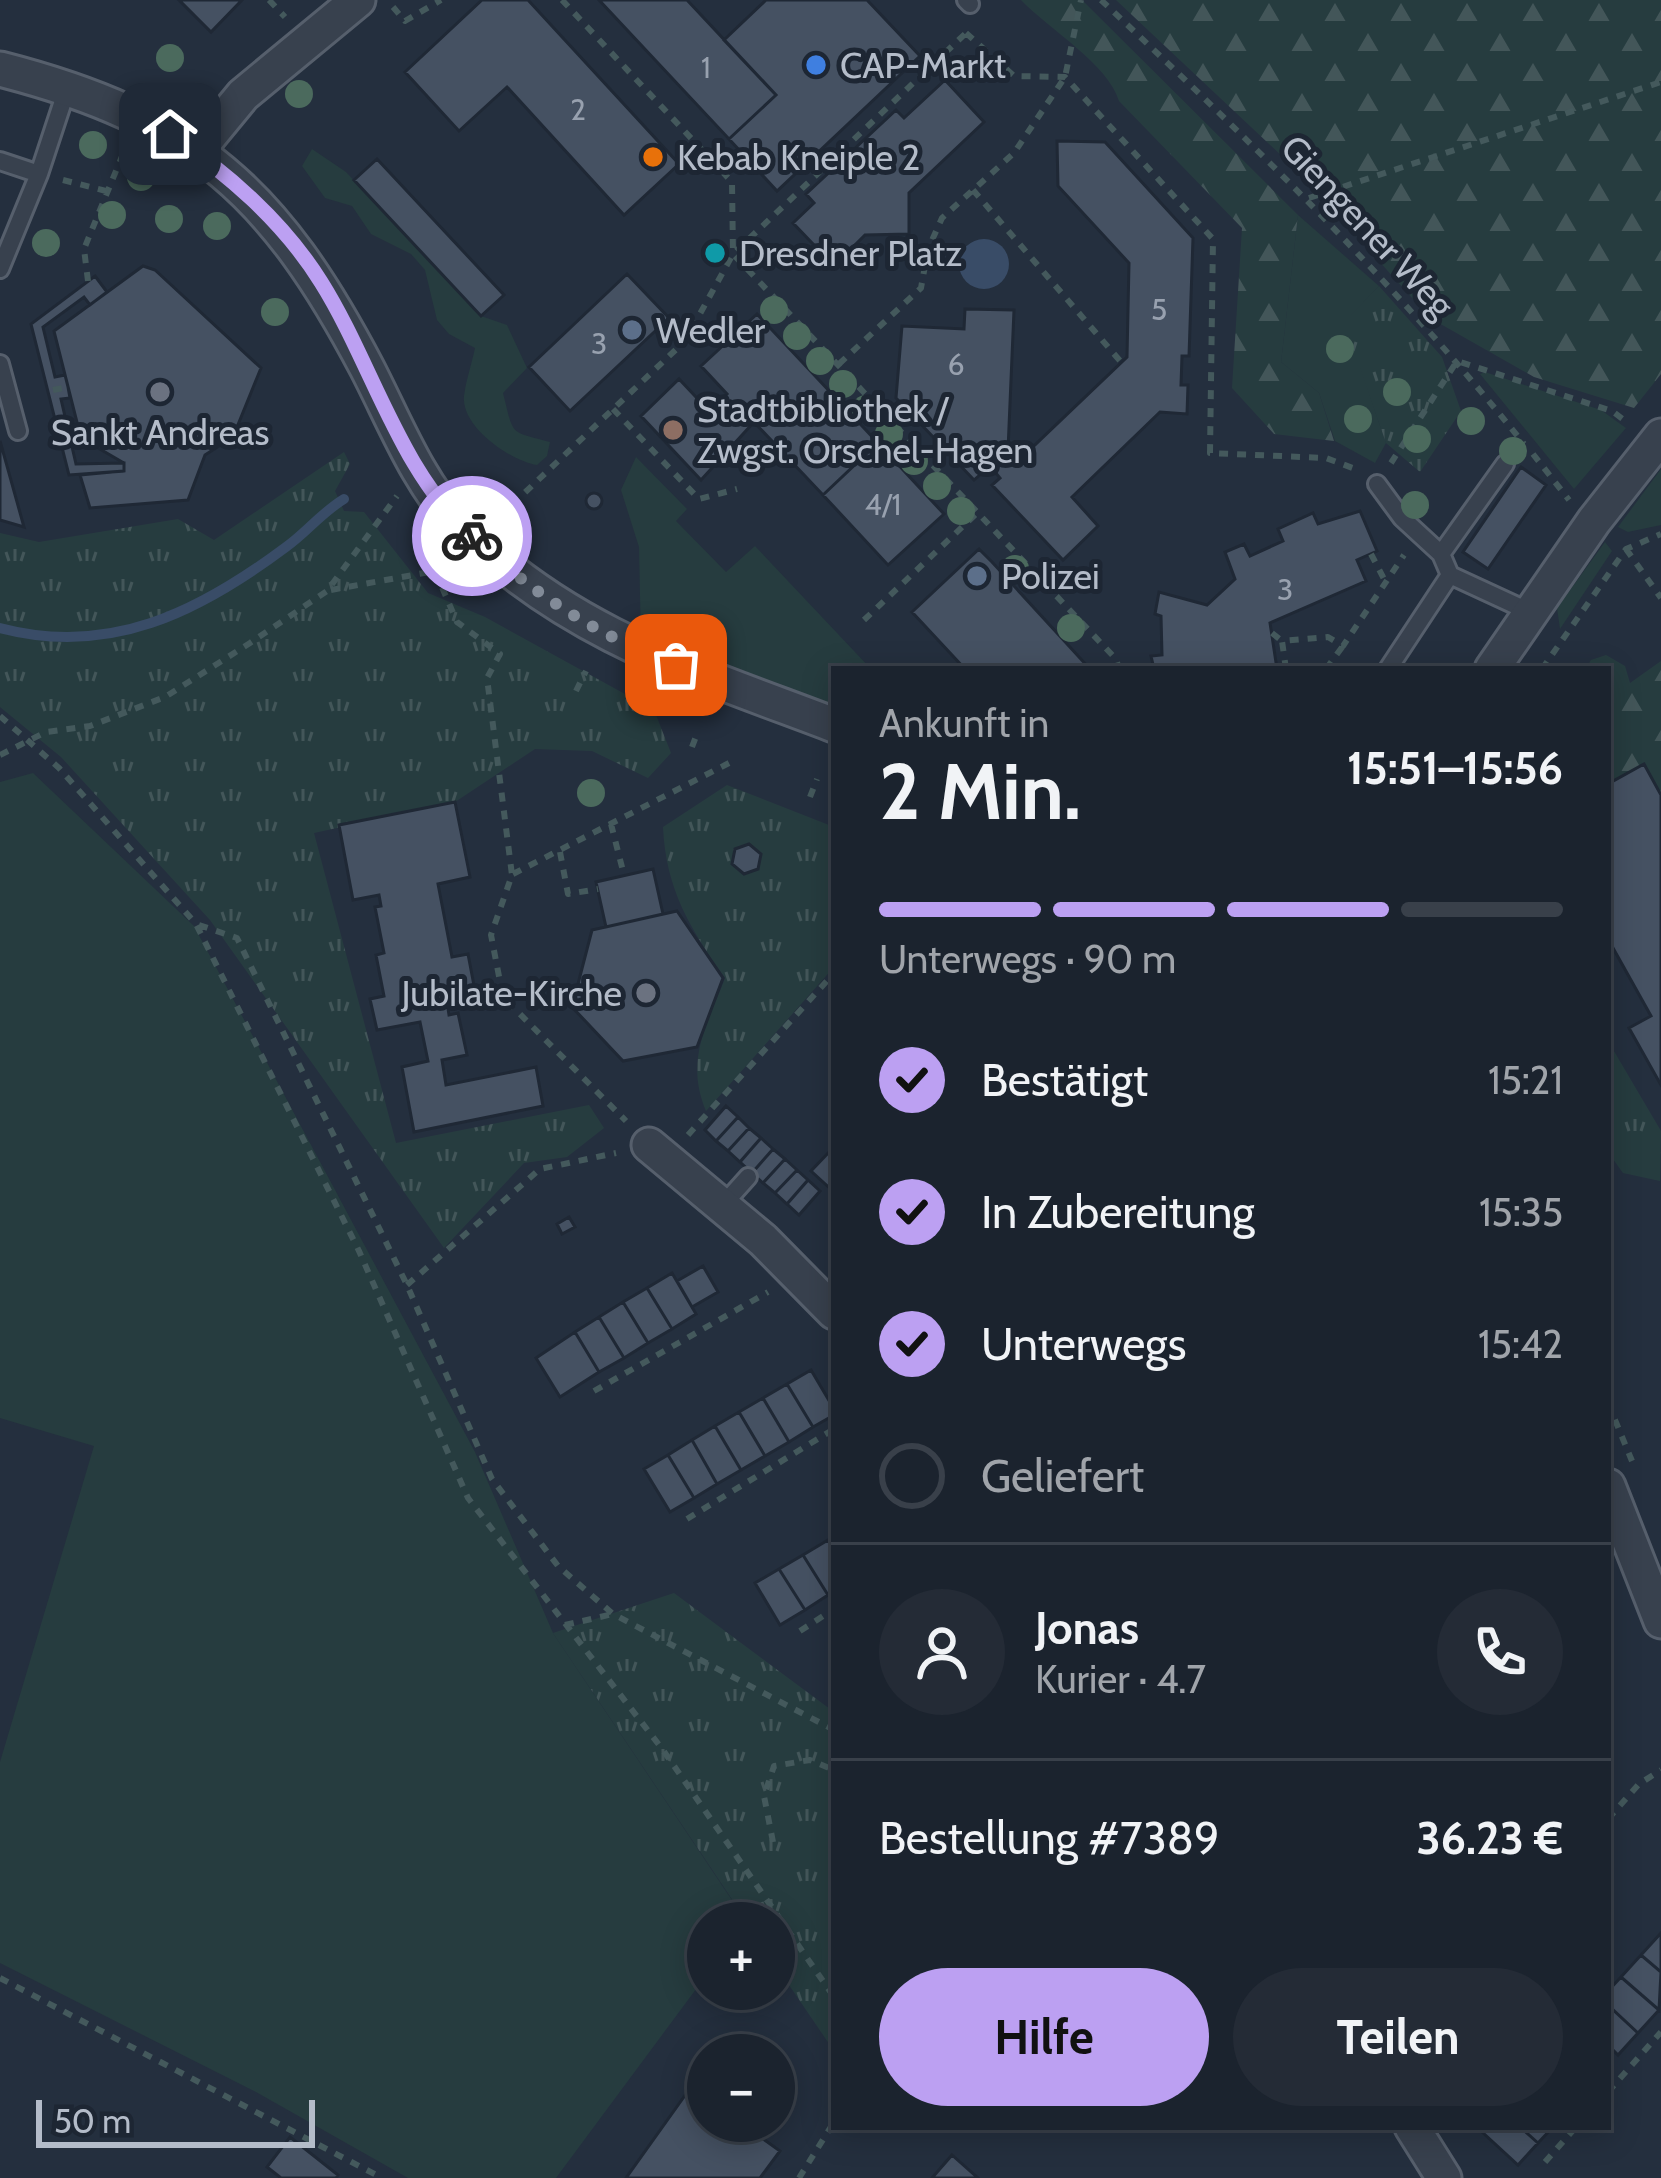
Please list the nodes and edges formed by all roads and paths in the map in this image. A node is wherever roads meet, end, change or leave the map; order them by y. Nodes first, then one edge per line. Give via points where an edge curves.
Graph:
1 (358, 0) edge
2 (387, 0) edge
3 (441, 0) edge
4 (562, 0) edge
5 (1081, 0) edge
6 (1101, 0) edge
7 (968, 2) edge
8 (966, 33) junction
9 (0, 69) edge
10 (1065, 77) junction
11 (1661, 82) edge
12 (68, 88) junction
13 (130, 138) dead end
14 (196, 152) junction
15 (0, 161) edge
16 (39, 174) junction
17 (973, 190) junction
18 (106, 191) junction
19 (1309, 198) junction
20 (733, 254) junction
21 (0, 269) edge
22 (88, 281) dead end
23 (1457, 361) junction
24 (1121, 362) dead end
25 (0, 364) edge
26 (838, 365) junction
27 (68, 387) dead end
28 (53, 390) dead end
29 (613, 409) junction
30 (18, 431) dead end
31 (1658, 440) edge
32 (1505, 464) dead end
33 (425, 478) junction
34 (1377, 484) junction
35 (736, 489) dead end
36 (1576, 508) dead end
37 (978, 512) junction
38 (487, 529) junction
39 (1610, 533) dead end
40 (1661, 534) edge
41 (1420, 535) junction
42 (1626, 549) junction
43 (1371, 554) dead end
44 (1441, 554) junction
45 (434, 571) junction
46 (1450, 575) junction
47 (1385, 580) junction
48 (327, 591) junction
49 (1661, 598) edge
50 (1530, 612) junction
51 (864, 620) dead end
52 (1272, 633) dead end
53 (1282, 641) junction
54 (1343, 646) junction
55 (1118, 666) edge
56 (1286, 666) edge
57 (1328, 666) edge
58 (1390, 666) edge
59 (1494, 666) edge
60 (1544, 666) edge
61 (586, 671) dead end
62 (576, 692) dead end
63 (0, 716) edge
64 (831, 724) edge
65 (698, 731) dead end
66 (30, 739) junction
67 (692, 747) dead end
68 (0, 754) edge
69 (729, 764) dead end
70 (817, 779) dead end
71 (810, 797) dead end
72 (610, 824) junction
73 (560, 852) junction
74 (512, 874) junction
75 (624, 875) dead end
76 (598, 889) dead end
77 (196, 925) junction
78 (831, 976) edge
79 (657, 1153) junction
80 (748, 1177) dead end
81 (722, 1207) junction
82 (797, 1275) junction
83 (406, 1285) junction
84 (831, 1309) edge
85 (594, 1391) dead end
86 (831, 1432) edge
87 (1611, 1494) edge
88 (687, 1519) dead end
89 (831, 1611) edge
90 (613, 1614) junction
91 (1661, 1621) edge
92 (565, 1625) junction
93 (800, 1630) dead end
94 (831, 1728) edge
95 (831, 1769) edge
96 (1661, 1771) edge
97 (1611, 1816) edge
98 (773, 1842) dead end
99 (0, 1978) edge
100 (831, 1993) edge
101 (1661, 2032) edge
102 (1611, 2089) edge
103 (831, 2127) edge
104 (1414, 2130) edge
105 (1573, 2130) edge
106 (1545, 2162) dead end
107 (382, 2178) edge
108 (799, 2178) edge
109 (1444, 2178) edge

1 - 14 street via 243,95
2 - 3 path via 405,21
4 - 20 path via 731,182
5 - 10 path
6 - 19 path, Giengener Weg
7 - 8 path
8 - 10 path via 1014,76
8 - 20 path
9 - 12 street
10 - 17 path via 1014,153
10 - 34 path via 1214,239 1210,452 1326,458
11 - 19 path
12 - 14 street via 144,116
12 - 16 lane
13 - 18 path
14 - 33 street via 271,217 320,280
15 - 16 lane
16 - 18 path
16 - 21 lane
17 - 24 path
17 - 26 path via 942,218 921,288
18 - 22 path via 84,249
19 - 23 path, Giengener Weg
20 - 26 path
20 - 29 path via 685,340
23 - 31 path via 1612,411
23 - 34 path
23 - 36 path, Giengener Weg
25 - 30 lane
26 - 37 path
27 - 28 path
29 - 35 path via 699,499
29 - 38 path
31 - 50 street
32 - 44 lane
33 - 38 street via 443,507
33 - 48 path via 388,502
34 - 41 lane
37 - 51 path
37 - 55 path
38 - 45 path
38 - 64 street via 523,586 636,650
39 - 42 path
40 - 42 path
41 - 44 lane
41 - 47 path
42 - 49 path
42 - 60 path
43 - 47 path
44 - 46 lane
45 - 48 path
45 - 74 path via 458,622 500,654 487,678
46 - 50 lane
46 - 58 lane
47 - 54 path
48 - 66 path via 165,698
50 - 59 street
52 - 53 path
53 - 54 path via 1328,637
53 - 56 path
54 - 57 path
61 - 62 path
63 - 66 path
65 - 67 path
66 - 68 path
66 - 77 path
69 - 72 path
70 - 71 path
72 - 73 path
72 - 75 path
73 - 74 path
73 - 76 path via 568,894
74 - 79 path via 490,934 503,997
77 - 83 path via 237,938
77 - 92 path via 359,1251 468,1498
78 - 79 path
79 - 81 street
79 - 83 path via 540,1169
80 - 81 lane
81 - 82 street
82 - 84 street
82 - 85 path
83 - 90 path via 492,1479 558,1566
86 - 88 path
87 - 91 street
89 - 93 path
90 - 92 path
90 - 94 path
92 - 100 path via 663,1750
95 - 98 path via 810,1760 774,1766 764,1796
96 - 97 path
99 - 107 path
101 - 102 path
103 - 108 path
104 - 109 street
105 - 106 path

